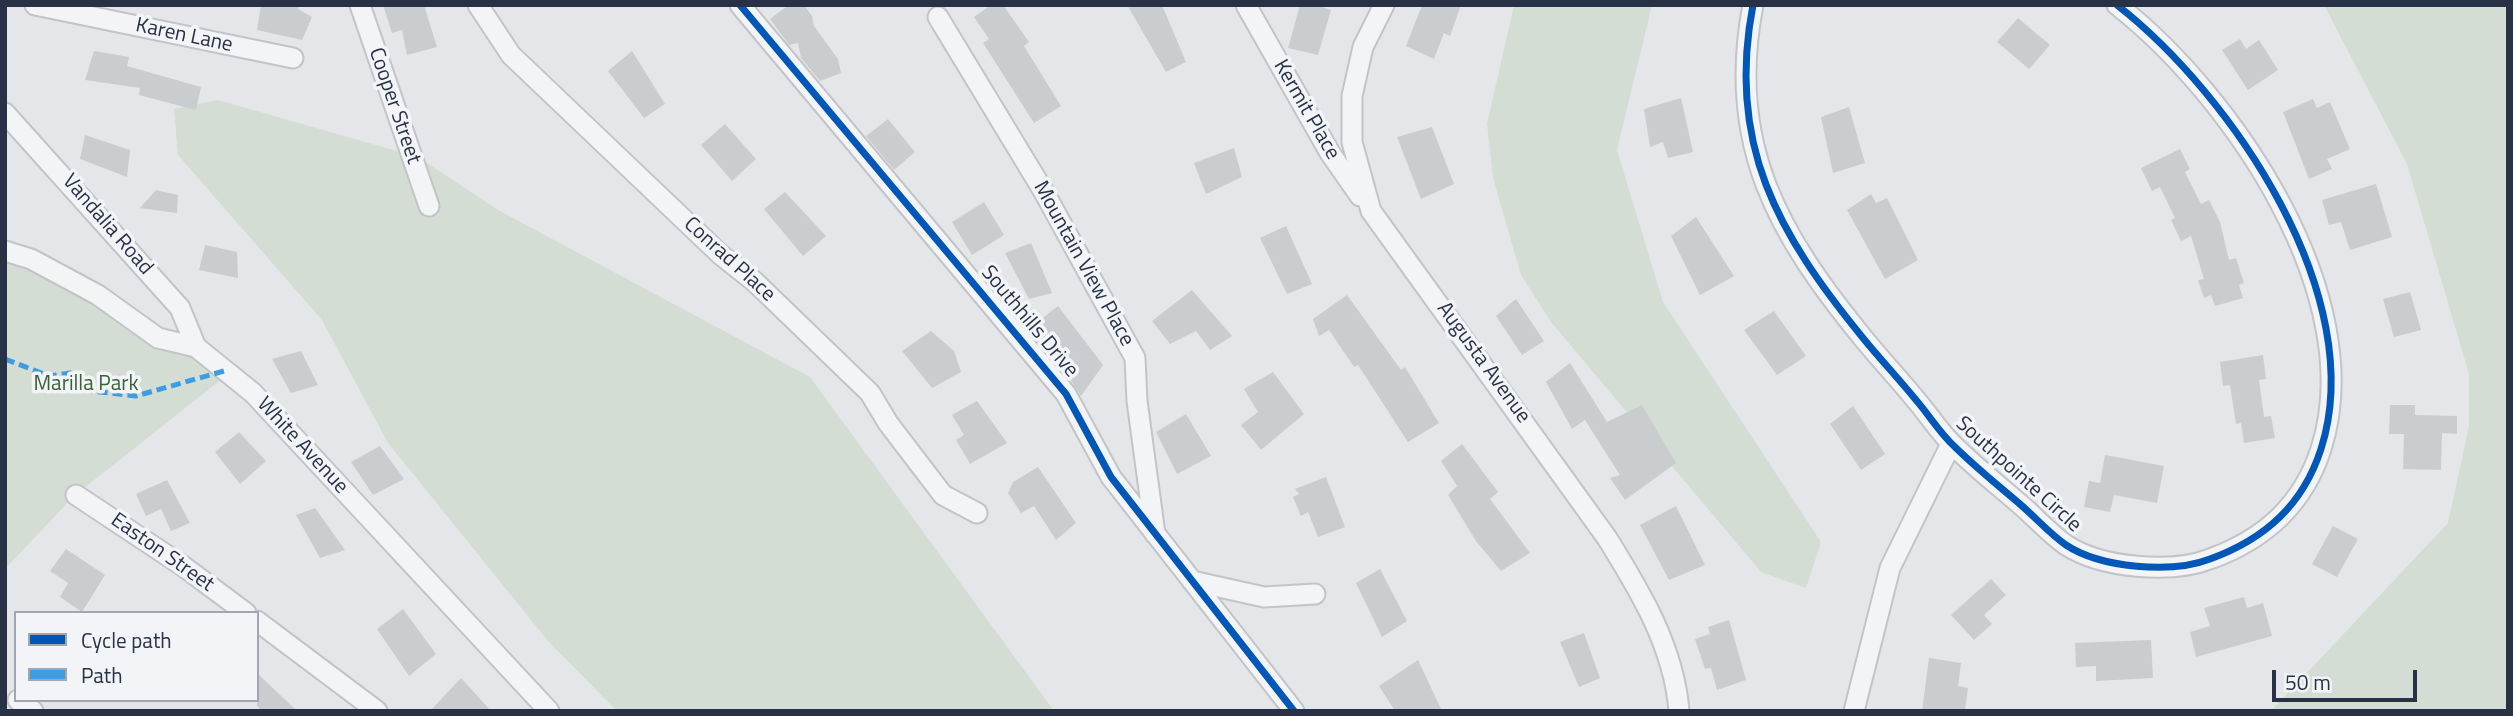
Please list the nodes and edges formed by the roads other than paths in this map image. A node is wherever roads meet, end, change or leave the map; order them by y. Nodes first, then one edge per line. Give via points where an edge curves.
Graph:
1 (35, 5) edge
2 (360, 5) edge
3 (478, 5) edge
4 (740, 5) edge
5 (1246, 5) edge
6 (1384, 5) edge
7 (1753, 5) edge
8 (2117, 5) edge
9 (937, 17) dead end
10 (293, 58) dead end
11 (5, 113) edge
12 (429, 206) dead end
13 (1371, 211) junction
14 (5, 251) edge
15 (196, 347) junction
16 (1951, 444) junction
17 (76, 495) dead end
18 (977, 513) dead end
19 (1155, 535) junction
20 (1192, 581) junction
21 (1315, 594) dead end
22 (243, 611) edge
23 (259, 622) edge
24 (377, 711) edge
25 (549, 711) edge
26 (1294, 711) edge
27 (1679, 711) edge
28 (1854, 711) edge

1 - 10 street, Karen Lane
2 - 12 street, Cooper Street
3 - 18 street, Conrad Place via 511,55 847,368 943,495
4 - 19 street, Southhills Drive via 1066,394 1111,477
5 - 13 street, Kermit Place via 1330,153
6 - 13 street, Augusta Avenue via 1363,47 1352,96 1352,142
7 - 16 street, Southpointe Circle via 1746,40 1745,86 1758,170 1813,276
8 - 16 street, Southpointe Circle via 2147,30 2221,111 2294,227 2320,302 2333,363 2330,420 2312,476 2279,520 2240,548 2194,566 2131,566 2097,560 2066,545
9 - 19 street, Mountain View Place via 1044,191 1135,358
11 - 15 street, Vandalia Road via 180,308
13 - 27 street, Augusta Avenue via 1607,538 1663,641
14 - 15 street, White Avenue via 31,258 98,295 158,338
15 - 25 street, White Avenue via 253,393
16 - 28 street via 1890,568
17 - 22 street, Easton Street
19 - 20 street, Southhills Drive
20 - 21 street via 1264,597
20 - 26 street, Southhills Drive
23 - 24 street

